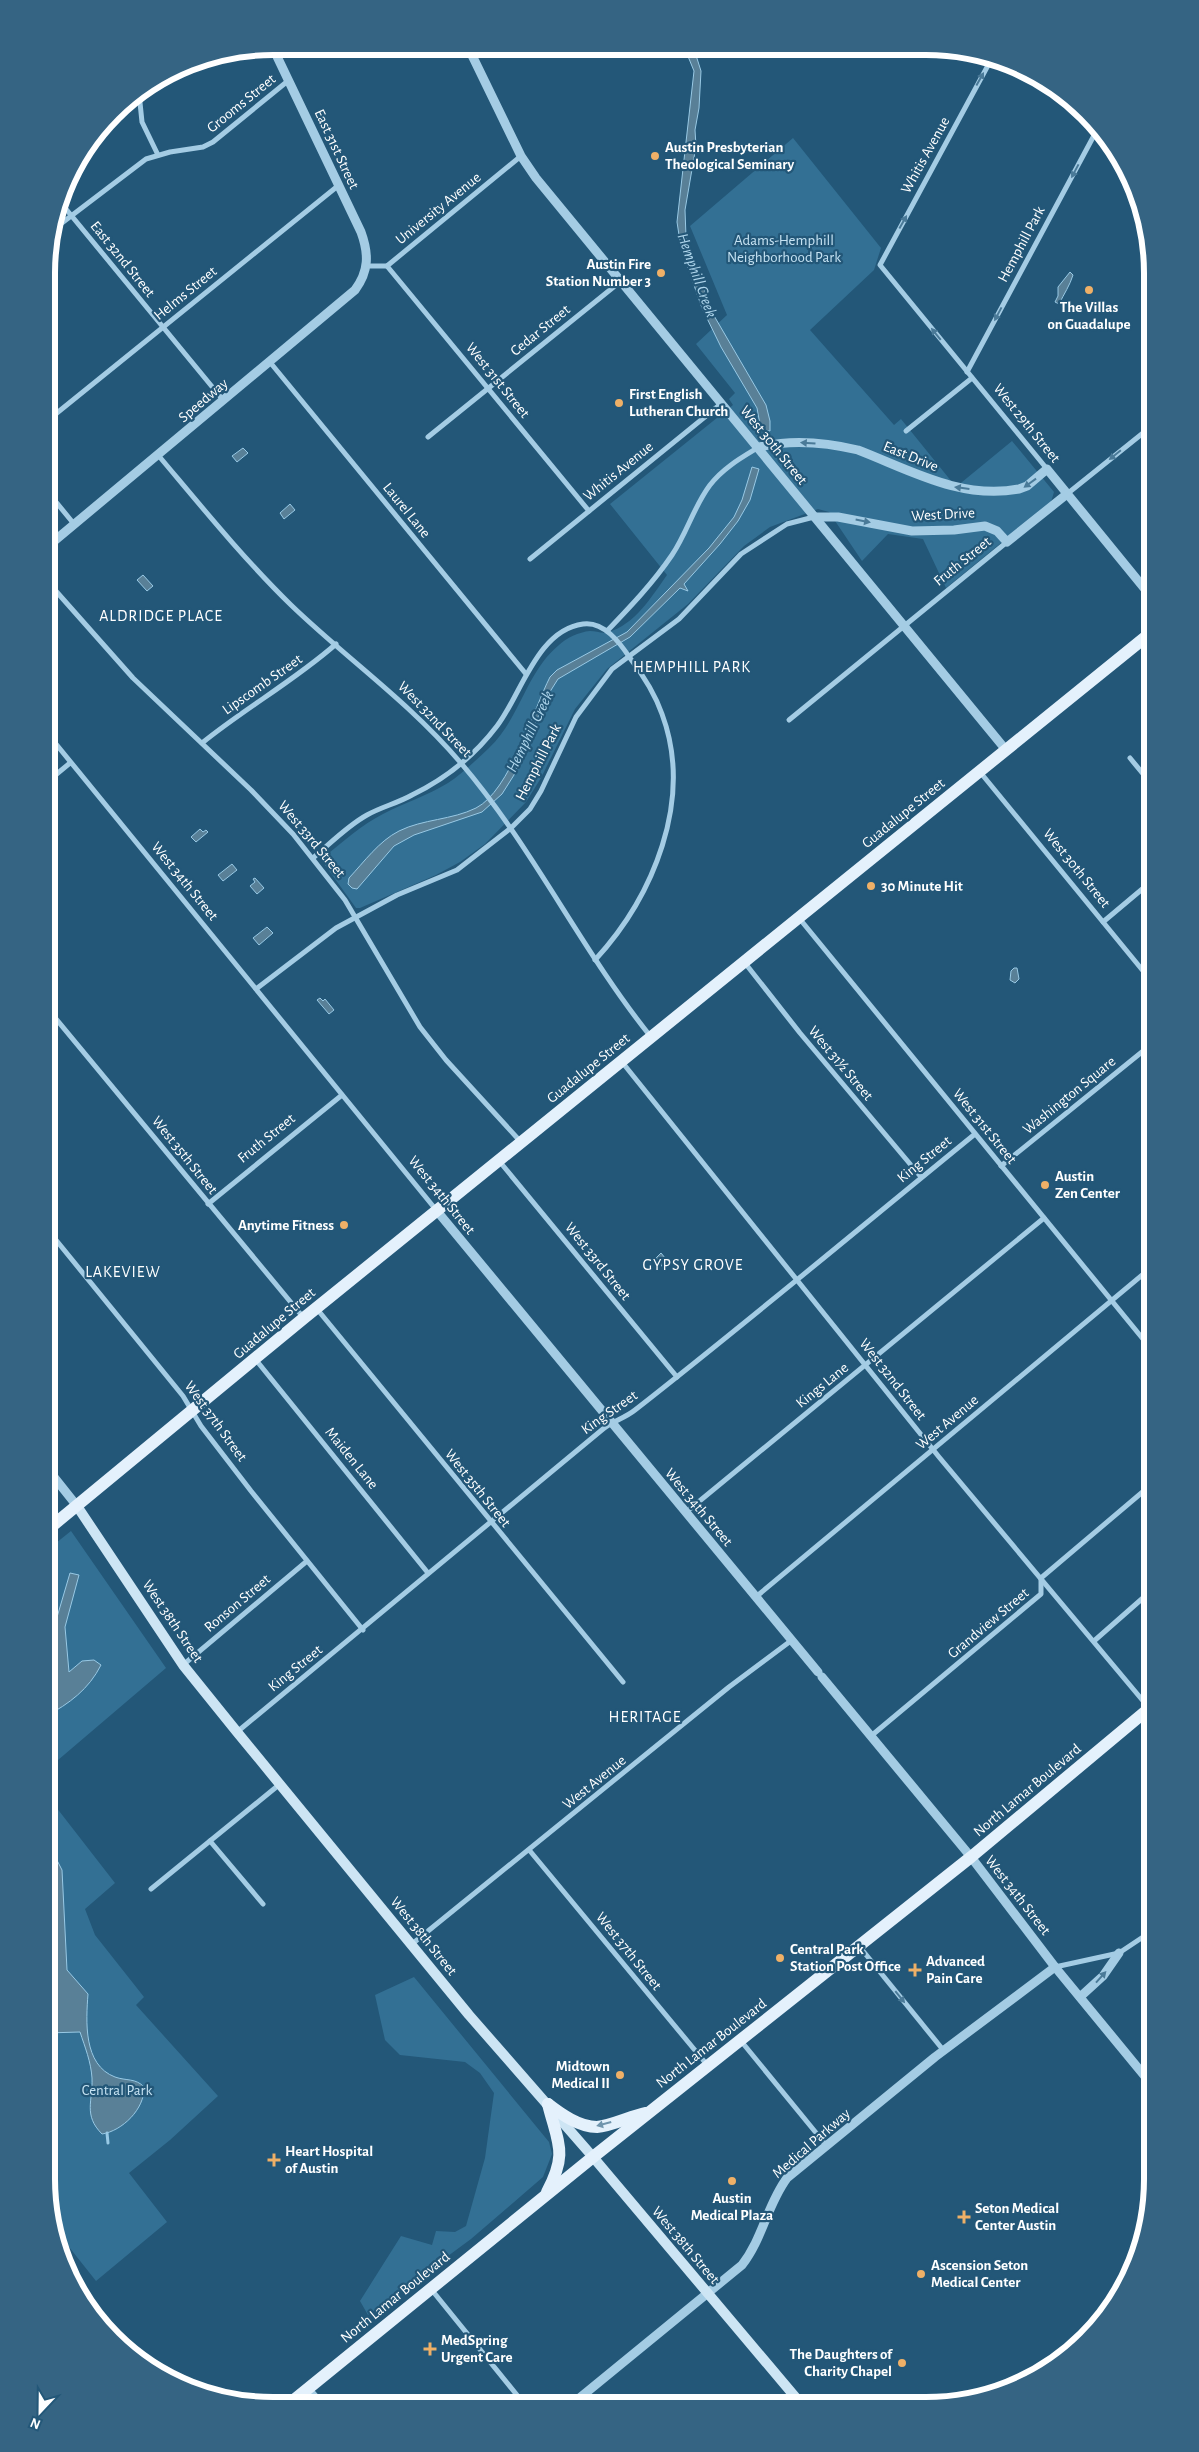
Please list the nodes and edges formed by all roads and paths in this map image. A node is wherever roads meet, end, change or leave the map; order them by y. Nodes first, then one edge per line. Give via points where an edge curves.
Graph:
1 (277, 55) edge
2 (472, 55) edge
3 (989, 64) edge
4 (289, 79) junction
5 (140, 100) edge
6 (1095, 135) edge
7 (158, 155) junction
8 (522, 156) junction
9 (338, 185) junction
10 (65, 207) edge
11 (72, 216) junction
12 (60, 225) edge
13 (880, 265) joint
14 (367, 266) junction
15 (387, 266) junction
16 (621, 280) junction
17 (163, 327) junction
18 (269, 361) junction
19 (967, 372) junction
20 (972, 378) junction
21 (489, 389) junction
22 (223, 400) junction
23 (722, 403) junction
24 (55, 415) edge
25 (1144, 431) edge
26 (906, 432) dead end
27 (428, 438) dead end
28 (758, 447) junction
29 (158, 455) junction
30 (1047, 470) junction
31 (1067, 494) junction
32 (55, 501) edge
33 (589, 511) junction
34 (815, 517) junction
35 (74, 524) junction
36 (55, 540) edge
37 (1008, 542) junction
38 (530, 560) dead end
39 (1144, 588) edge
40 (55, 590) edge
41 (905, 626) junction
42 (607, 631) junction
43 (1144, 638) edge
44 (336, 644) junction
45 (628, 655) junction
46 (526, 674) junction
47 (789, 720) dead end
48 (202, 743) junction
49 (55, 744) edge
50 (1006, 750) junction
51 (1130, 758) dead end
52 (70, 762) junction
53 (462, 764) junction
54 (980, 771) junction
55 (55, 775) edge
56 (1144, 775) edge
57 (512, 828) junction
58 (313, 858) junction
59 (1144, 888) edge
60 (356, 916) junction
61 (799, 918) junction
62 (1103, 922) junction
63 (595, 960) junction
64 (744, 963) junction
65 (1144, 972) edge
66 (256, 988) junction
67 (55, 1019) edge
68 (652, 1037) junction
69 (1144, 1050) edge
70 (622, 1062) junction
71 (342, 1095) junction
72 (975, 1134) junction
73 (521, 1143) junction
74 (499, 1161) junction
75 (1002, 1166) junction
76 (921, 1177) junction
77 (208, 1204) junction
78 (437, 1211) junction
79 (1044, 1218) junction
80 (55, 1240) edge
81 (1144, 1273) edge
82 (798, 1279) junction
83 (1111, 1300) junction
84 (316, 1308) junction
85 (304, 1318) junction
86 (1144, 1340) edge
87 (256, 1359) junction
88 (866, 1365) junction
89 (677, 1377) junction
90 (192, 1413) junction
91 (611, 1423) junction
92 (933, 1450) junction
93 (55, 1478) edge
94 (1144, 1491) edge
95 (77, 1506) junction
96 (685, 1514) junction
97 (489, 1522) junction
98 (55, 1524) edge
99 (307, 1561) junction
100 (428, 1574) junction
101 (1041, 1578) junction
102 (757, 1596) junction
103 (1144, 1597) edge
104 (363, 1630) junction
105 (792, 1640) junction
106 (1094, 1641) junction
107 (183, 1665) junction
108 (623, 1682) dead end
109 (1144, 1700) edge
110 (1144, 1714) edge
111 (237, 1732) junction
112 (871, 1736) junction
113 (280, 1784) junction
114 (210, 1841) junction
115 (530, 1851) junction
116 (971, 1858) junction
117 (151, 1890) dead end
118 (263, 1904) dead end
119 (1144, 1936) edge
120 (412, 1944) junction
121 (858, 1946) junction
122 (1119, 1953) junction
123 (1055, 1967) junction
124 (1080, 1997) junction
125 (740, 2041) junction
126 (944, 2051) junction
127 (708, 2067) junction
128 (1144, 2076) edge
129 (548, 2104) junction
130 (651, 2112) junction
131 (826, 2145) junction
132 (593, 2157) junction
133 (544, 2196) junction
134 (431, 2288) junction
135 (706, 2294) junction
136 (309, 2388) junction
137 (298, 2397) edge
138 (317, 2397) edge
139 (519, 2397) edge
140 (581, 2397) edge
141 (795, 2397) edge

1 - 4 street, East 31st Street
2 - 8 street, West 30th Street
13 -> 3 street, Whitis Avenue
4 - 7 street, Grooms Street via 213,142 203,147
4 - 9 street, East 31st Street
5 - 7 street via 142,122
6 -> 19 street, Hemphill Park
7 - 11 street, Grooms Street via 146,159
8 - 15 street, University Avenue
8 - 16 street, West 30th Street via 536,178
9 - 14 street, East 31st Street via 364,239
9 - 17 street, Helms Street
10 - 11 street, East 32nd Street
11 - 12 street, Grooms Street
11 - 17 street, East 32nd Street
19 -> 13 street, West 29th Street
14 - 15 street
14 - 18 street, Speedway via 355,290
15 - 21 street, West 31st Street
16 - 21 street, Cedar Street
16 - 23 street, West 30th Street
17 - 22 street, East 32nd Street
17 - 24 street, Helms Street
18 - 22 street, Speedway
18 - 46 street, Laurel Lane
19 - 20 street, West 29th Street
20 - 26 street
20 - 30 street, West 29th Street
21 - 27 street, Cedar Street
21 - 33 street, West 31st Street
22 - 29 street, Speedway
23 - 28 street, West 30th Street
23 - 33 street, Whitis Avenue
25 -> 31 street, Fruth Street
30 -> 28 street, East Drive via 1019,489 962,489 846,447 780,442
28 - 34 street, West 30th Street
28 - 42 street via 723,471 711,484 671,557
29 - 35 street, Speedway
29 - 44 street, West 32nd Street via 264,577
30 - 31 street, West 29th Street
31 - 37 street, Fruth Street
31 - 39 street, West 29th Street
32 - 35 street
33 - 38 street, Whitis Avenue
34 -> 37 street, West Drive via 838,517 912,531 985,526 997,531
34 - 41 street, West 30th Street
34 - 45 street, Hemphill Park via 787,524 747,549 679,619
35 - 36 street, Speedway
37 - 41 street, Fruth Street
40 - 48 street, West 33rd Street via 133,678
41 - 47 street, Fruth Street
41 - 50 street, West 30th Street
42 - 45 street
42 - 46 street via 592,624 573,627 549,645
43 - 50 main road, Guadalupe Street
44 - 48 street, Lipscomb Street via 296,677
44 - 53 street, West 32nd Street via 413,711
45 - 57 street, Hemphill Park via 612,669 576,717 541,791
45 - 63 street via 643,676 662,714 672,758 672,792 662,846 640,899 622,928
46 - 53 street via 514,702 497,726
48 - 58 street, West 33rd Street via 273,812
49 - 52 street, West 34th Street
50 - 54 main road, Guadalupe Street
51 - 56 street
52 - 55 street
52 - 66 street, West 34th Street
53 - 57 street, West 32nd Street
53 - 58 street via 412,796 366,816
54 - 61 main road, Guadalupe Street
54 - 62 street, West 30th Street
57 - 60 street, Hemphill Park via 457,870
57 - 63 street, West 32nd Street
58 - 60 street, West 33rd Street
59 - 62 street
60 - 66 street, Hemphill Park via 316,941
60 - 73 street, West 33rd Street via 420,1027
61 - 64 main road, Guadalupe Street
61 - 72 street, West 31st Street
62 - 65 street, West 30th Street
63 - 68 street, West 32nd Street
64 - 68 main road, Guadalupe Street
64 - 76 street, West 31½ Street
66 - 71 street, West 34th Street
67 - 77 street, West 35th Street
68 - 70 main road, Guadalupe Street
69 - 75 street, Washington Square
70 - 73 main road, Guadalupe Street
70 - 82 street, West 32nd Street
71 - 77 street, Fruth Street
71 - 78 street, West 34th Street
72 - 75 street, West 31st Street
72 - 76 street, King Street
73 - 74 main road, Guadalupe Street
74 - 78 main road, Guadalupe Street
74 - 89 street, West 33rd Street
75 - 79 street, West 31st Street
76 - 82 street, King Street
77 - 85 street, West 35th Street
78 - 84 main road, Guadalupe Street
78 - 91 street, West 34th Street
79 - 83 street, West 31st Street
79 - 88 street, Kings Lane
80 - 90 street, West 37th Street via 183,1396
81 - 83 street, West Avenue
82 - 88 street, West 32nd Street
82 - 89 street, King Street
83 - 86 street, West 31st Street
83 - 92 street, West Avenue
84 - 85 main road, Guadalupe Street
84 - 97 street, West 35th Street
85 - 87 main road, Guadalupe Street
87 - 90 main road, Guadalupe Street
87 - 100 street, Maiden Lane
88 - 92 street, West 32nd Street
88 - 96 street, Kings Lane
89 - 91 street, King Street via 622,1420
90 - 95 main road, Guadalupe Street
90 - 99 street, West 37th Street
91 - 96 street, West 34th Street
91 - 97 street, King Street
92 - 101 street, West 32nd Street
92 - 102 street, West Avenue
93 - 95 street, West 38th Street
94 - 101 street, Grandview Street
95 - 98 main road, Guadalupe Street
95 - 107 main road, West 38th Street
96 - 102 street, West 34th Street
97 - 100 street, King Street
97 - 108 street, West 35th Street
99 - 104 street, West 37th Street
99 - 107 street, Ronson Street
100 - 104 street, King Street
101 - 106 street, West 32nd Street
101 - 112 street, Grandview Street via 1041,1594
102 - 105 street, West 34th Street
103 - 106 street
104 - 111 street, King Street
105 - 112 street, West 34th Street
105 - 115 street, West Avenue via 729,1687
106 - 109 street, West 32nd Street
107 - 111 main road, West 38th Street
110 - 116 main road, North Lamar Boulevard
111 - 113 main road, West 38th Street
112 - 116 street, West 34th Street
113 - 114 street
113 - 120 main road, West 38th Street
114 - 117 street
114 - 118 street
115 - 120 street, West Avenue
115 - 127 street, West 37th Street
116 - 121 main road, North Lamar Boulevard
116 - 123 street, West 34th Street
119 - 122 street
120 - 129 main road, West 38th Street via 469,2015
121 - 125 main road, North Lamar Boulevard
121 -> 126 street
122 - 123 street
124 -> 122 street via 1103,1976
123 - 124 street, West 34th Street
123 - 126 street, Medical Parkway
124 - 128 street, West 34th Street
125 - 127 main road, North Lamar Boulevard
125 - 131 street
126 - 131 street, Medical Parkway
127 - 130 main road, North Lamar Boulevard
130 -> 129 main road via 599,2127 578,2123
129 - 132 main road, West 38th Street
129 - 133 main road via 561,2154 558,2170
130 - 132 main road, North Lamar Boulevard
131 - 135 street, Medical Parkway via 787,2178 776,2192 752,2252 742,2265
132 - 133 main road, North Lamar Boulevard
132 - 135 main road, West 38th Street
133 - 134 main road, North Lamar Boulevard
134 - 136 main road, North Lamar Boulevard
134 - 139 street
135 - 140 street, Medical Parkway
135 - 141 main road, West 38th Street
136 - 137 main road, North Lamar Boulevard
136 - 138 street

